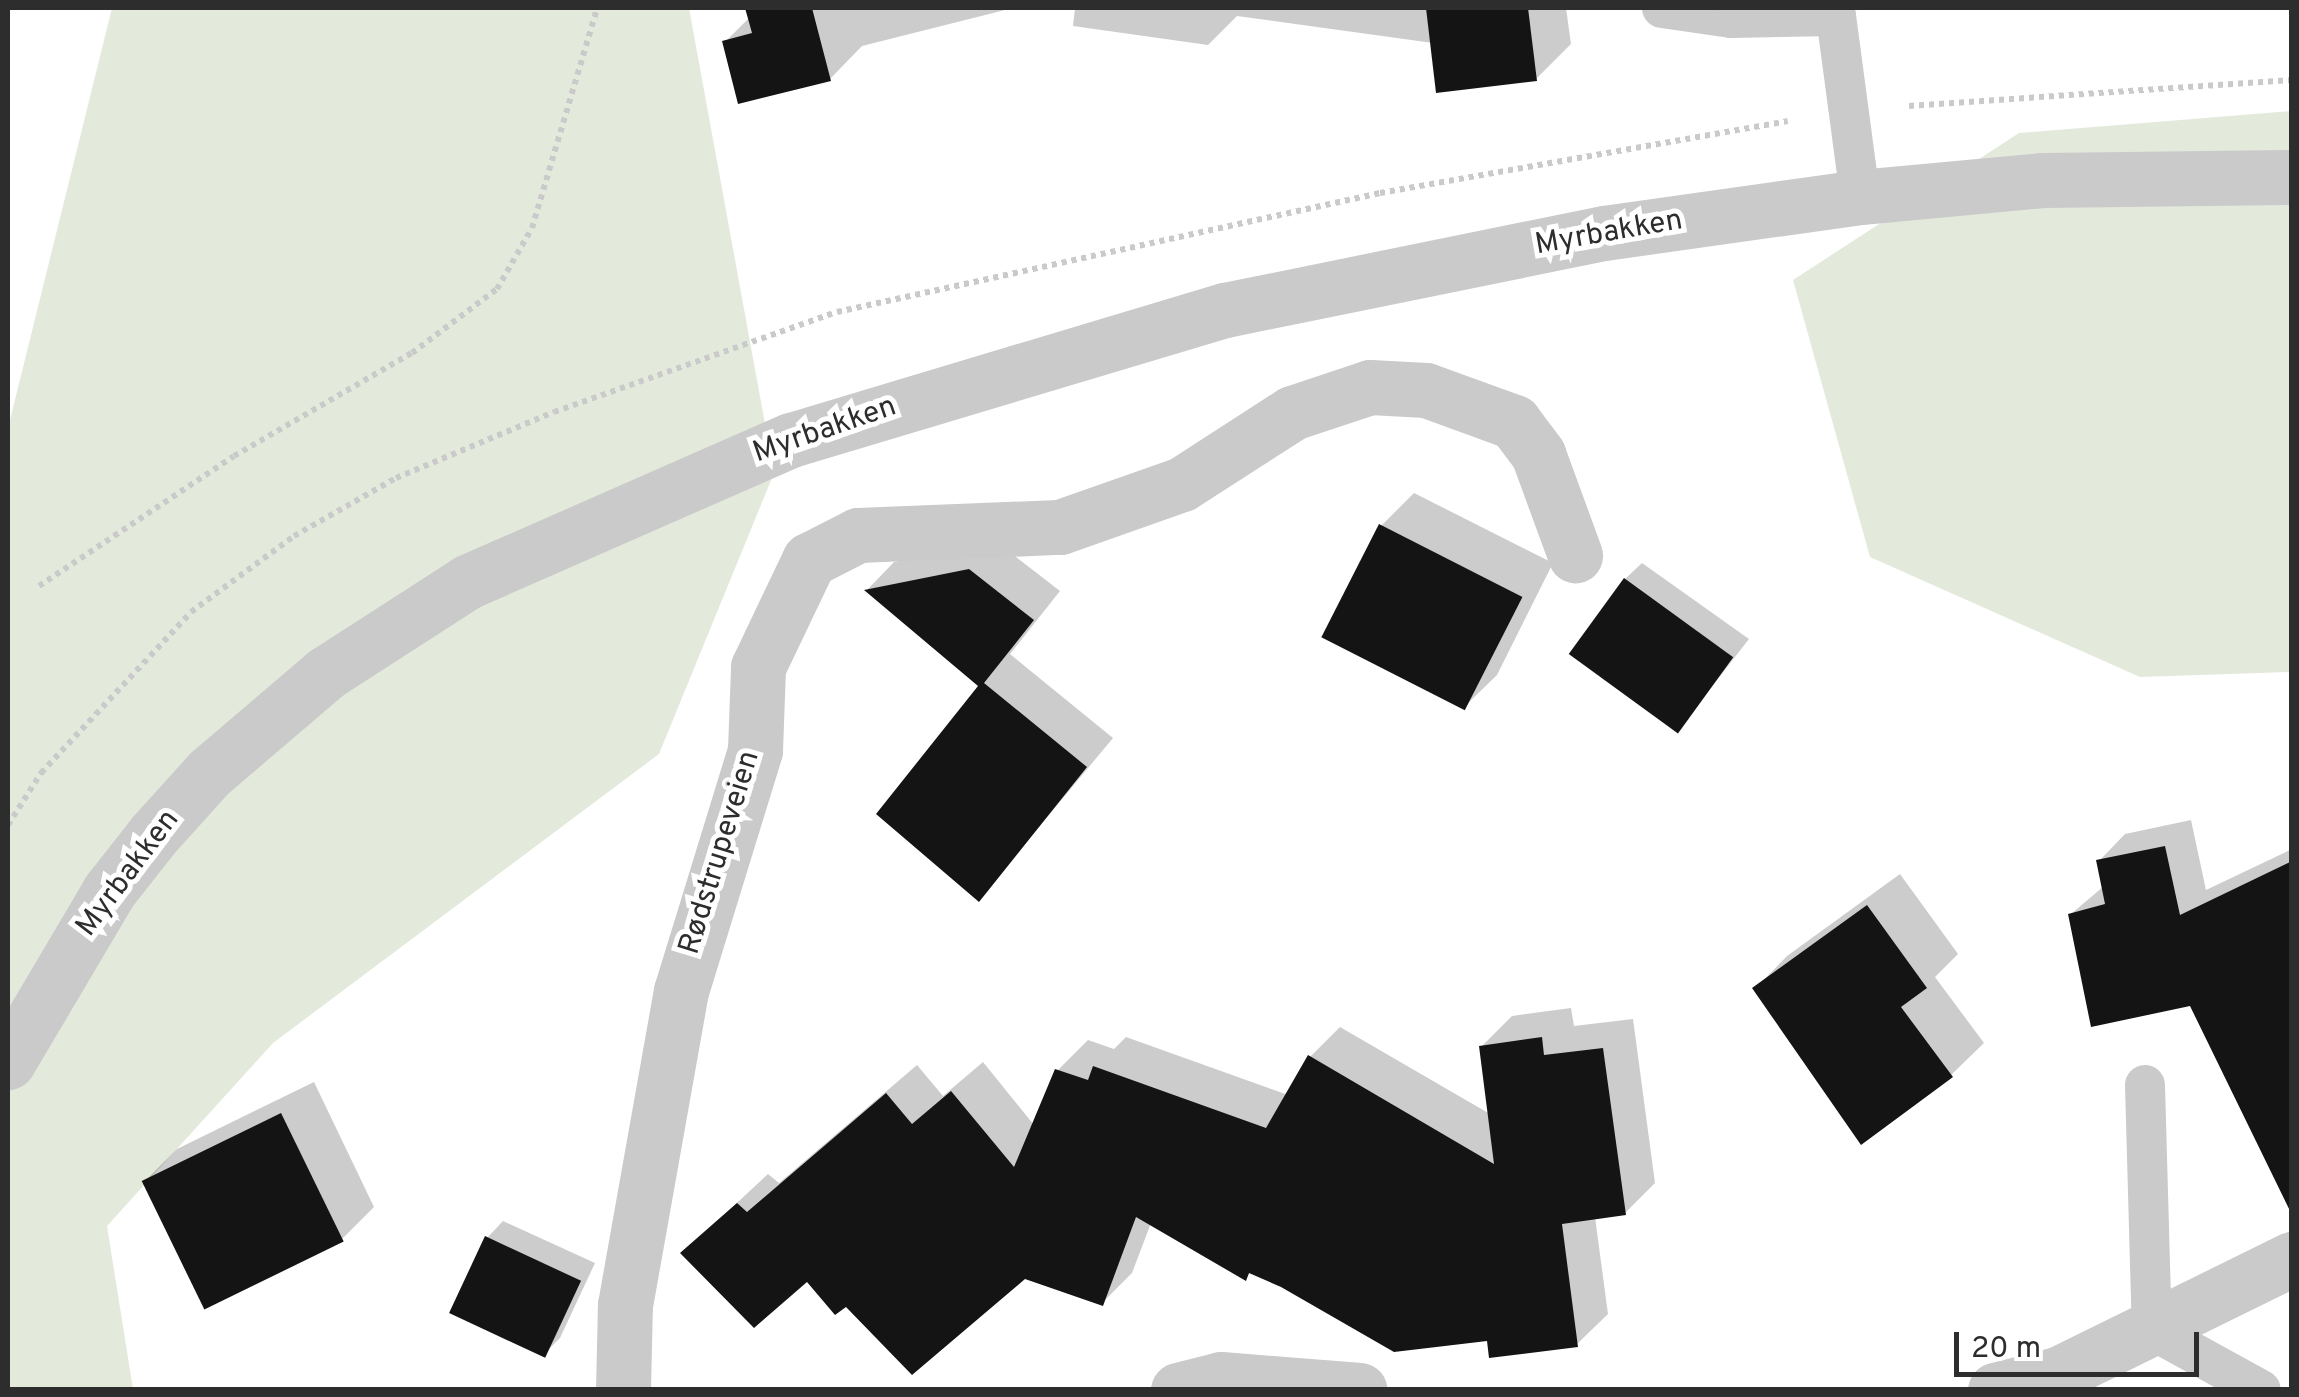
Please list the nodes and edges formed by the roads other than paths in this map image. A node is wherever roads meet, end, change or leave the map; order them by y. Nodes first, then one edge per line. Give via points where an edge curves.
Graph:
1 (1662, 8) edge
2 (1839, 12) edge
3 (2292, 177) edge
4 (1860, 197) junction
5 (1575, 554) dead end
6 (8, 1062) edge
7 (2145, 1085) dead end
8 (2292, 1259) edge
9 (2152, 1330) junction
10 (623, 1390) edge
11 (1178, 1390) edge
12 (1360, 1390) edge
13 (1995, 1390) edge
14 (2260, 1390) edge

1 - 2 lane via 1731,18
2 - 4 lane
3 - 4 street, Myrbakken via 2043,180
4 - 6 street, Myrbakken via 1604,233 1225,310 791,440 563,534 382,635 209,773 109,891
5 - 10 street, Rødstrupeveien via 1538,454 1514,422 1426,390 1370,386 1292,413 1182,484 1060,527 893,530 858,535 810,560 758,667 755,750 681,991 625,1305
7 - 9 lane
8 - 9 street
9 - 13 street via 2058,1374
9 - 14 lane
11 - 12 street via 1221,1379

